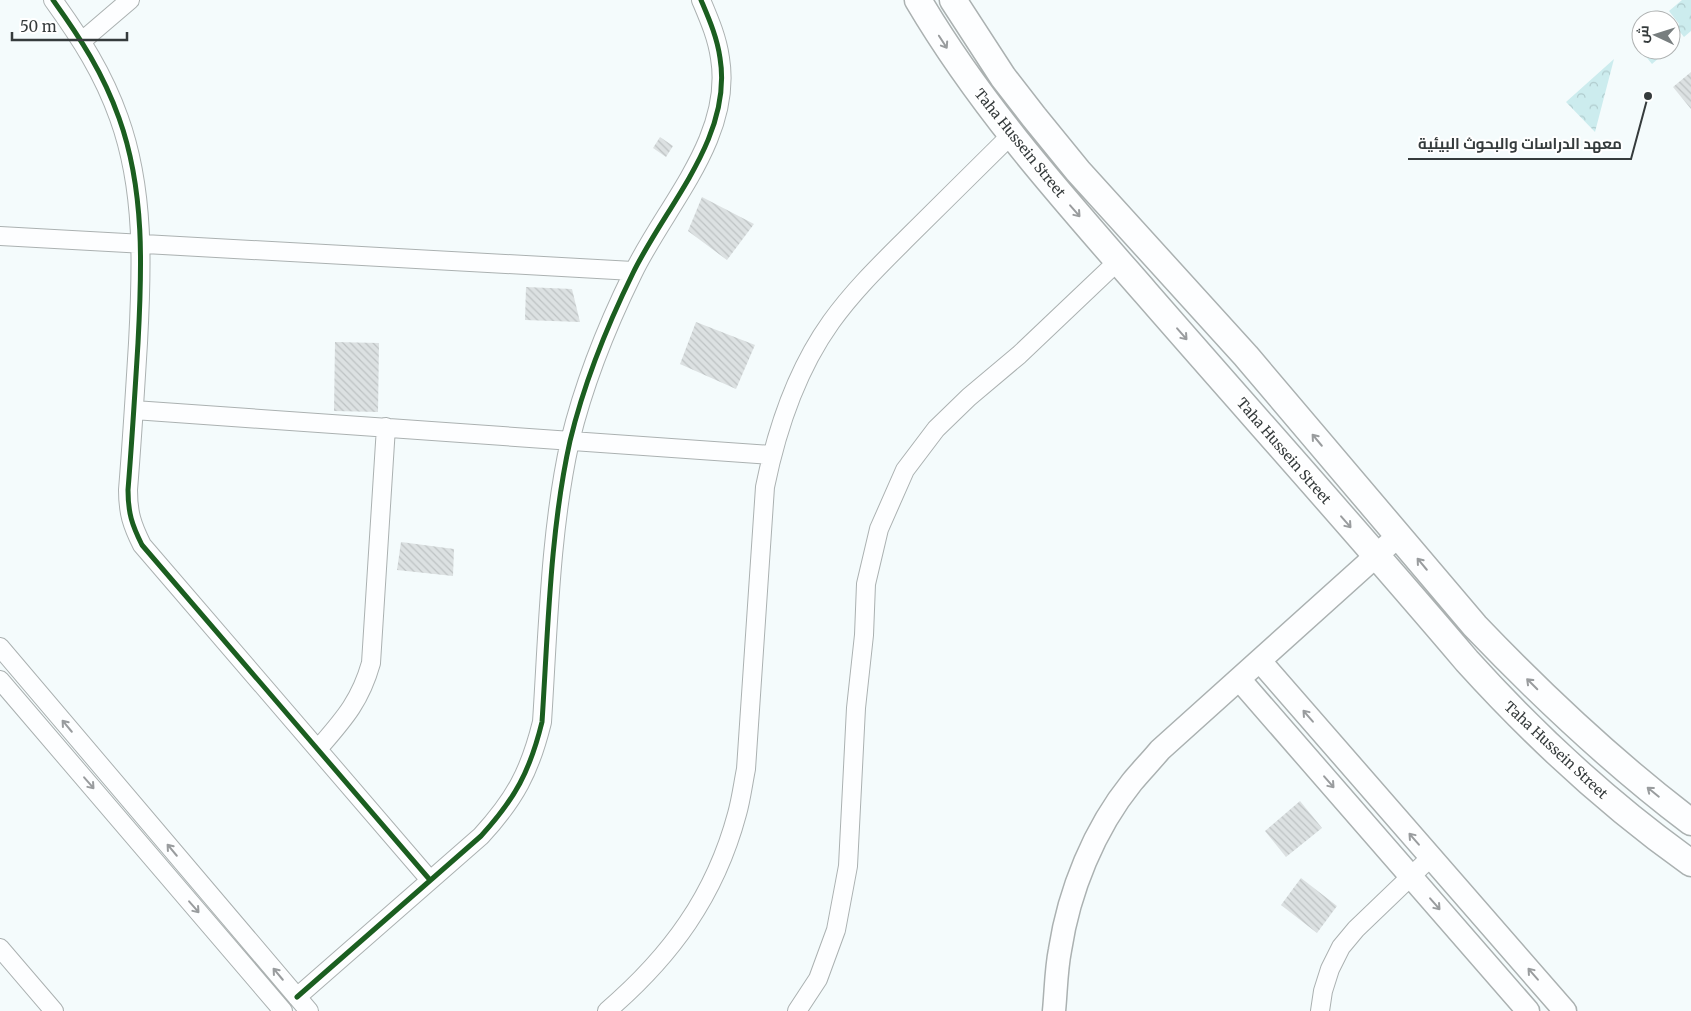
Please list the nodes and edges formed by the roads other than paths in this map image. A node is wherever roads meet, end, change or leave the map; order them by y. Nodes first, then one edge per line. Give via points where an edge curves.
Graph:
1 (53, 0) edge
2 (130, 0) edge
3 (701, 0) edge
4 (918, 0) edge
5 (953, 0) edge
6 (82, 41) junction
7 (1011, 135) junction
8 (0, 236) edge
9 (140, 244) junction
10 (1118, 262) junction
11 (633, 272) junction
12 (134, 410) junction
13 (386, 427) junction
14 (570, 440) junction
15 (771, 455) junction
16 (1398, 536) junction
17 (1376, 556) junction
18 (0, 647) edge
19 (1260, 661) junction
20 (1239, 679) junction
21 (0, 680) edge
22 (318, 749) junction
23 (1691, 822) edge
24 (1430, 858) junction
25 (1691, 863) edge
26 (1411, 876) junction
27 (430, 880) junction
28 (0, 948) edge
29 (297, 997) junction
30 (282, 1010) edge
31 (54, 1011) edge
32 (309, 1011) edge
33 (607, 1011) edge
34 (797, 1011) edge
35 (1054, 1011) edge
36 (1320, 1011) edge
37 (1528, 1011) edge
38 (1565, 1011) edge

1 - 6 street
2 - 6 street
3 - 11 street via 721,58 720,107 702,153
4 -> 7 main road, Taha Hussein Street via 955,60
16 -> 5 main road, Taha Hussein Street via 1246,356 1078,171 1003,77
6 - 9 street via 104,80 120,119 138,202
7 -> 10 main road, Taha Hussein Street
7 - 15 street via 861,284 831,322 790,399
8 - 9 street
9 - 11 street
9 - 12 street
10 -> 17 main road, Taha Hussein Street
10 - 34 street via 936,429 905,470 879,529 866,584 848,866 836,930 818,979
11 - 14 street via 605,333
12 - 13 street
12 - 22 street via 128,510 142,545
13 - 14 street
13 - 22 street via 371,663 350,711
14 - 15 street
14 - 27 street via 559,501 542,722 536,748 514,795 499,816
15 - 33 street via 765,487 746,769 738,814 720,865 680,935 652,970
16 - 17 street
23 -> 16 main road, Taha Hussein Street via 1623,768 1547,699 1474,626
17 - 19 street
17 - 25 main road, Taha Hussein Street via 1484,680 1538,735 1593,786
29 -> 18 street
19 - 20 street
24 -> 19 street
20 -> 26 street
20 - 35 street via 1160,750 1131,783 1111,813 1086,862 1068,914 1060,950
21 -> 30 street
22 - 27 street
24 - 26 street
38 -> 24 street
26 - 36 street via 1356,929 1342,947 1330,969
26 -> 37 street
27 - 29 street
28 - 31 street
29 - 32 street

